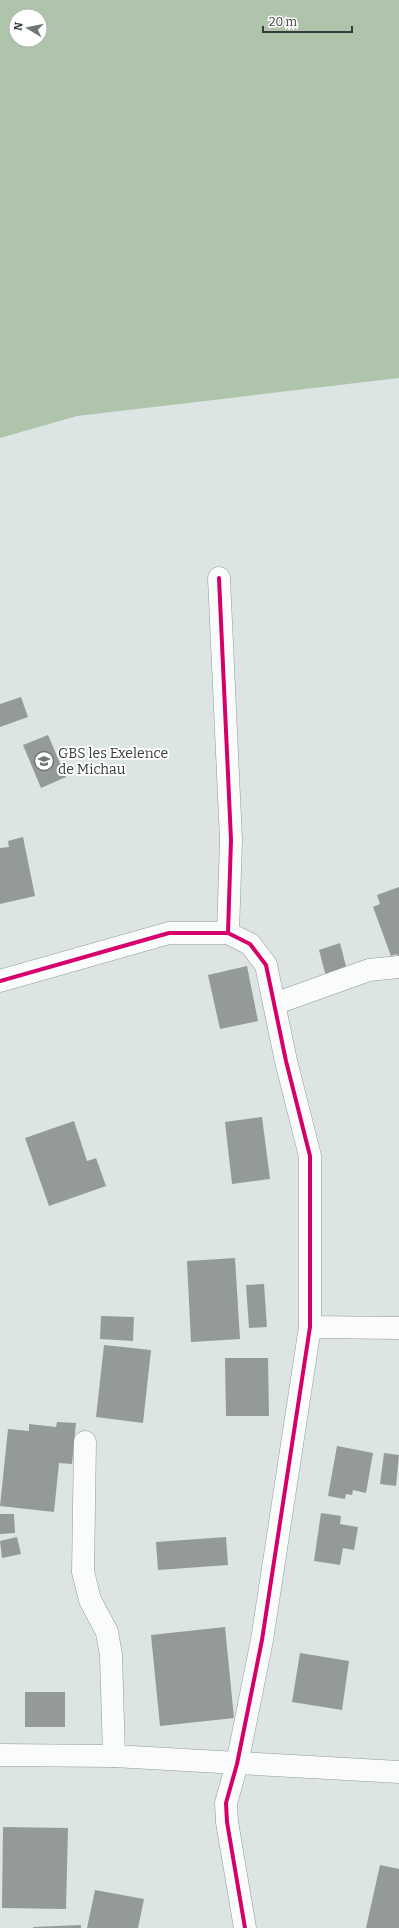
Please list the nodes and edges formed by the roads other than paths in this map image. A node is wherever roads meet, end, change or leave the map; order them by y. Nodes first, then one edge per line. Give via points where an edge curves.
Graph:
1 (219, 578) dead end
2 (228, 932) junction
3 (399, 968) edge
4 (0, 981) edge
5 (274, 1004) junction
6 (310, 1327) junction
7 (399, 1328) edge
8 (85, 1442) dead end
9 (0, 1755) edge
10 (114, 1756) junction
11 (237, 1764) junction
12 (399, 1772) edge
13 (245, 1928) edge

1 - 2 street via 231,840
2 - 4 street via 169,933
2 - 5 street via 250,944 266,965
3 - 5 street via 369,970
5 - 6 street via 310,1156
6 - 7 street
6 - 11 street via 262,1640
8 - 10 street via 83,1572 90,1600 107,1632 111,1655
9 - 10 street
10 - 11 street
11 - 12 street
11 - 13 street via 226,1803

